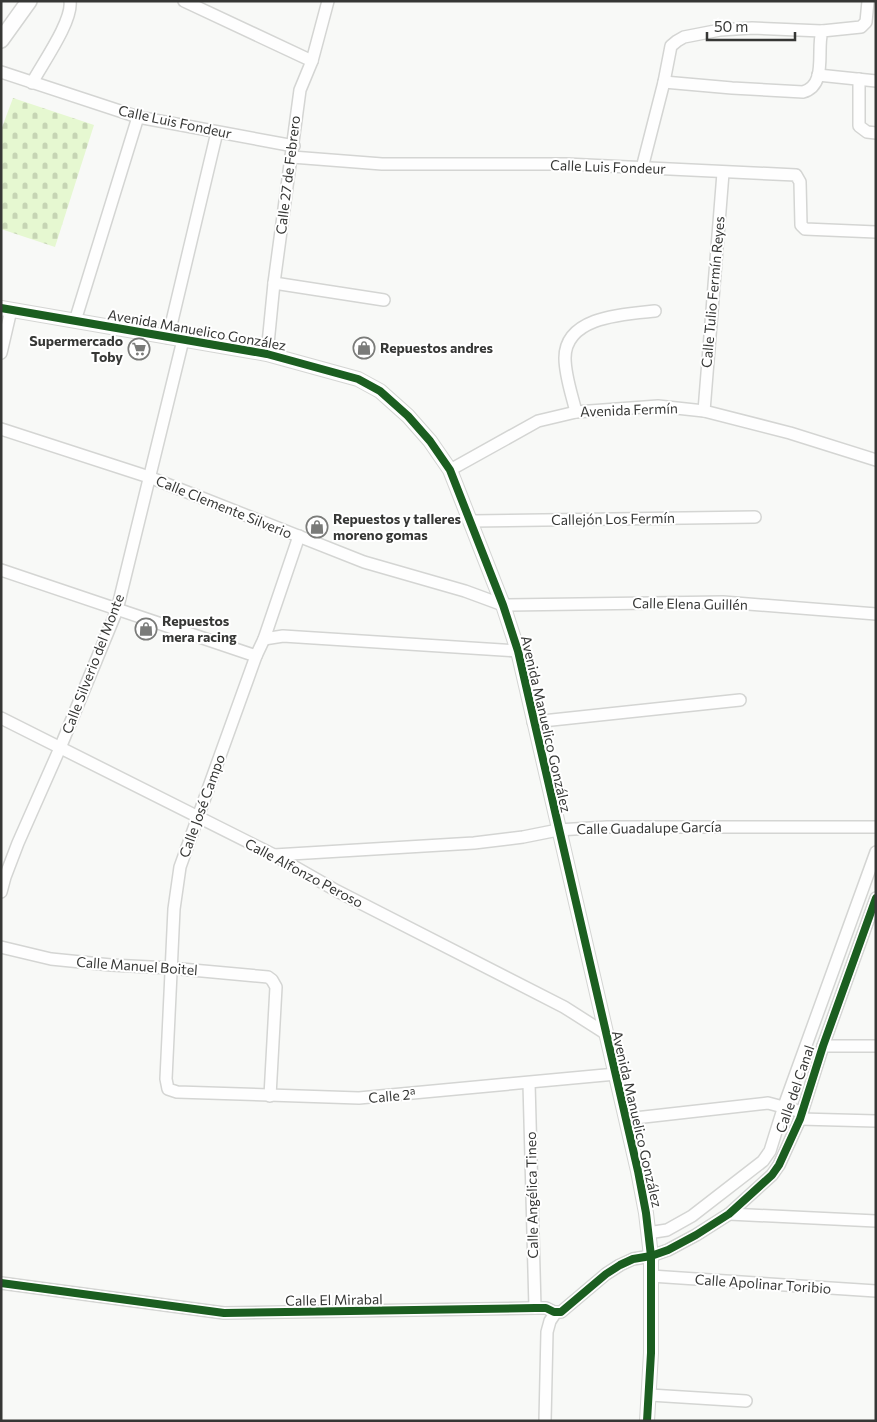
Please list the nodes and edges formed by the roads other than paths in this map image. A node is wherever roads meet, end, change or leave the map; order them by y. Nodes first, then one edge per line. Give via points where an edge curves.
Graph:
1 (29, 1) edge
2 (70, 1) edge
3 (184, 1) edge
4 (328, 1) edge
5 (868, 1) edge
6 (822, 31) junction
7 (1, 40) edge
8 (312, 61) junction
9 (1, 72) edge
10 (818, 75) junction
11 (859, 79) junction
12 (876, 81) edge
13 (664, 82) junction
14 (32, 83) junction
15 (138, 117) junction
16 (217, 132) junction
17 (876, 133) edge
18 (293, 151) junction
19 (642, 168) junction
20 (723, 173) junction
21 (876, 232) edge
22 (274, 283) junction
23 (384, 300) dead end
24 (6, 309) edge
25 (656, 311) dead end
26 (75, 321) junction
27 (168, 338) junction
28 (183, 340) junction
29 (1, 353) edge
30 (267, 354) junction
31 (704, 411) junction
32 (576, 412) junction
33 (1, 429) edge
34 (876, 460) edge
35 (450, 470) junction
36 (149, 477) junction
37 (755, 517) dead end
38 (471, 520) junction
39 (299, 536) junction
40 (1, 570) edge
41 (503, 605) junction
42 (117, 610) junction
43 (876, 614) edge
44 (264, 639) junction
45 (518, 651) junction
46 (256, 656) junction
47 (740, 700) dead end
48 (1, 718) edge
49 (533, 722) junction
50 (60, 748) junction
51 (198, 819) junction
52 (876, 826) edge
53 (558, 830) junction
54 (876, 852) edge
55 (274, 855) junction
56 (1, 892) edge
57 (876, 898) edge
58 (876, 932) edge
59 (863, 933) junction
60 (1, 947) edge
61 (170, 968) junction
62 (605, 1033) junction
63 (822, 1046) junction
64 (876, 1046) edge
65 (616, 1074) junction
66 (529, 1082) junction
67 (168, 1089) joint
68 (270, 1096) junction
69 (784, 1106) junction
70 (801, 1116) junction
71 (626, 1119) junction
72 (876, 1121) edge
73 (729, 1214) junction
74 (876, 1221) edge
75 (648, 1233) junction
76 (651, 1256) junction
77 (651, 1276) junction
78 (1, 1283) edge
79 (876, 1291) edge
80 (535, 1308) junction
81 (556, 1312) junction
82 (650, 1395) junction
83 (746, 1401) dead end
84 (545, 1421) edge
85 (647, 1421) edge

1 - 7 main road
2 - 14 street via 66,22
3 - 8 street
4 - 8 street, Calle 27 de Febrero
5 - 6 street via 866,22 861,28
6 - 10 street
6 - 13 street via 752,28 684,37 671,46
8 - 18 street, Calle 27 de Febrero via 300,90
9 - 14 street, Calle Luis Fondeur
10 - 11 street
10 - 13 street via 810,90 803,92
11 - 12 street
11 - 17 street via 859,126
13 - 19 street
14 - 15 street, Calle Luis Fondeur
15 - 16 street, Calle Luis Fondeur
15 - 26 street
16 - 18 street, Calle Luis Fondeur
16 - 27 street
18 - 19 street, Calle Luis Fondeur via 382,164 566,164
18 - 22 street, Calle 27 de Febrero
19 - 20 street, Calle Luis Fondeur
20 - 21 street, Calle Luis Fondeur via 796,175 800,182 801,225 805,229
20 - 31 street, Calle Tulio Fermín Reyes
22 - 23 street
22 - 30 street, Calle 27 de Febrero
24 - 26 street, Avenida Manuelico González
24 - 29 street
25 - 32 street via 615,315 592,322 574,333 568,342 565,359
26 - 27 street, Avenida Manuelico González
27 - 28 street, Avenida Manuelico González
28 - 30 street, Avenida Manuelico González
28 - 36 street, Calle Silverio del Monte
30 - 35 street, Avenida Manuelico González via 373,386 408,416
31 - 32 street, Avenida Fermín via 658,406
31 - 34 street, Avenida Fermín
32 - 35 street, Avenida Fermín via 538,421
33 - 36 street, Calle Clemente Silverio
35 - 38 street, Avenida Manuelico González
36 - 39 street, Calle Clemente Silverio
36 - 42 street, Calle Silverio del Monte
37 - 38 street, Callejón Los Fermín
38 - 41 street, Avenida Manuelico González
39 - 41 street, Calle Clemente Silverio via 364,562
39 - 44 street, Calle José Campo
40 - 42 street
41 - 43 street, Calle Elena Guillén via 723,602
41 - 45 street, Avenida Manuelico González
42 - 46 street
42 - 50 street, Calle Silverio del Monte
44 - 45 street via 282,636
44 - 46 street, Calle José Campo
45 - 49 street, Avenida Manuelico González
46 - 51 street, Calle José Campo
47 - 49 street
48 - 50 street, Calle Alfonzo Peroso
49 - 53 street, Avenida Manuelico González
50 - 51 street, Calle Alfonzo Peroso
50 - 56 street, Calle Silverio del Monte via 18,843
51 - 55 street, Calle Alfonzo Peroso
51 - 61 street, Calle José Campo via 180,867
52 - 53 street, Calle Guadalupe García
53 - 55 street, Calle Guadalupe García via 474,843
53 - 62 street, Avenida Manuelico González
54 - 69 street
55 - 62 street, Calle Alfonzo Peroso via 362,904 564,1007
57 - 59 street, Calle del Canal
58 - 59 street
59 - 63 street, Calle del Canal
60 - 61 street, Calle Manuel Boitel via 51,959
61 - 67 street, Calle José Campo
61 - 68 street, Calle Manuel Boitel via 264,975 272,980 276,997
62 - 65 street, Avenida Manuelico González
63 - 64 street
63 - 70 street, Calle del Canal
65 - 66 street, Calle 2ª
65 - 71 street, Avenida Manuelico González
66 - 68 street, Calle 2ª via 358,1098
66 - 80 street, Calle Angélica Tineo
67 - 68 street, Calle 2ª
69 - 70 street
69 - 71 street via 759,1103
69 - 75 street via 770,1151 763,1161 692,1216 667,1230
70 - 72 street
70 - 73 street, Calle del Canal via 772,1175
71 - 75 street, Avenida Manuelico González
73 - 74 street
73 - 76 street, Calle del Canal via 696,1236
75 - 76 street, Avenida Manuelico González
76 - 77 street, Avenida Manuelico González
76 - 81 street via 620,1265 564,1310
77 - 79 street, Calle Apolinar Toribio
77 - 82 street, Avenida Manuelico González
78 - 80 street, Calle El Mirabal via 224,1313
80 - 81 street, Calle El Mirabal
81 - 84 street via 547,1332
82 - 83 street
82 - 85 street, Avenida Manuelico González

